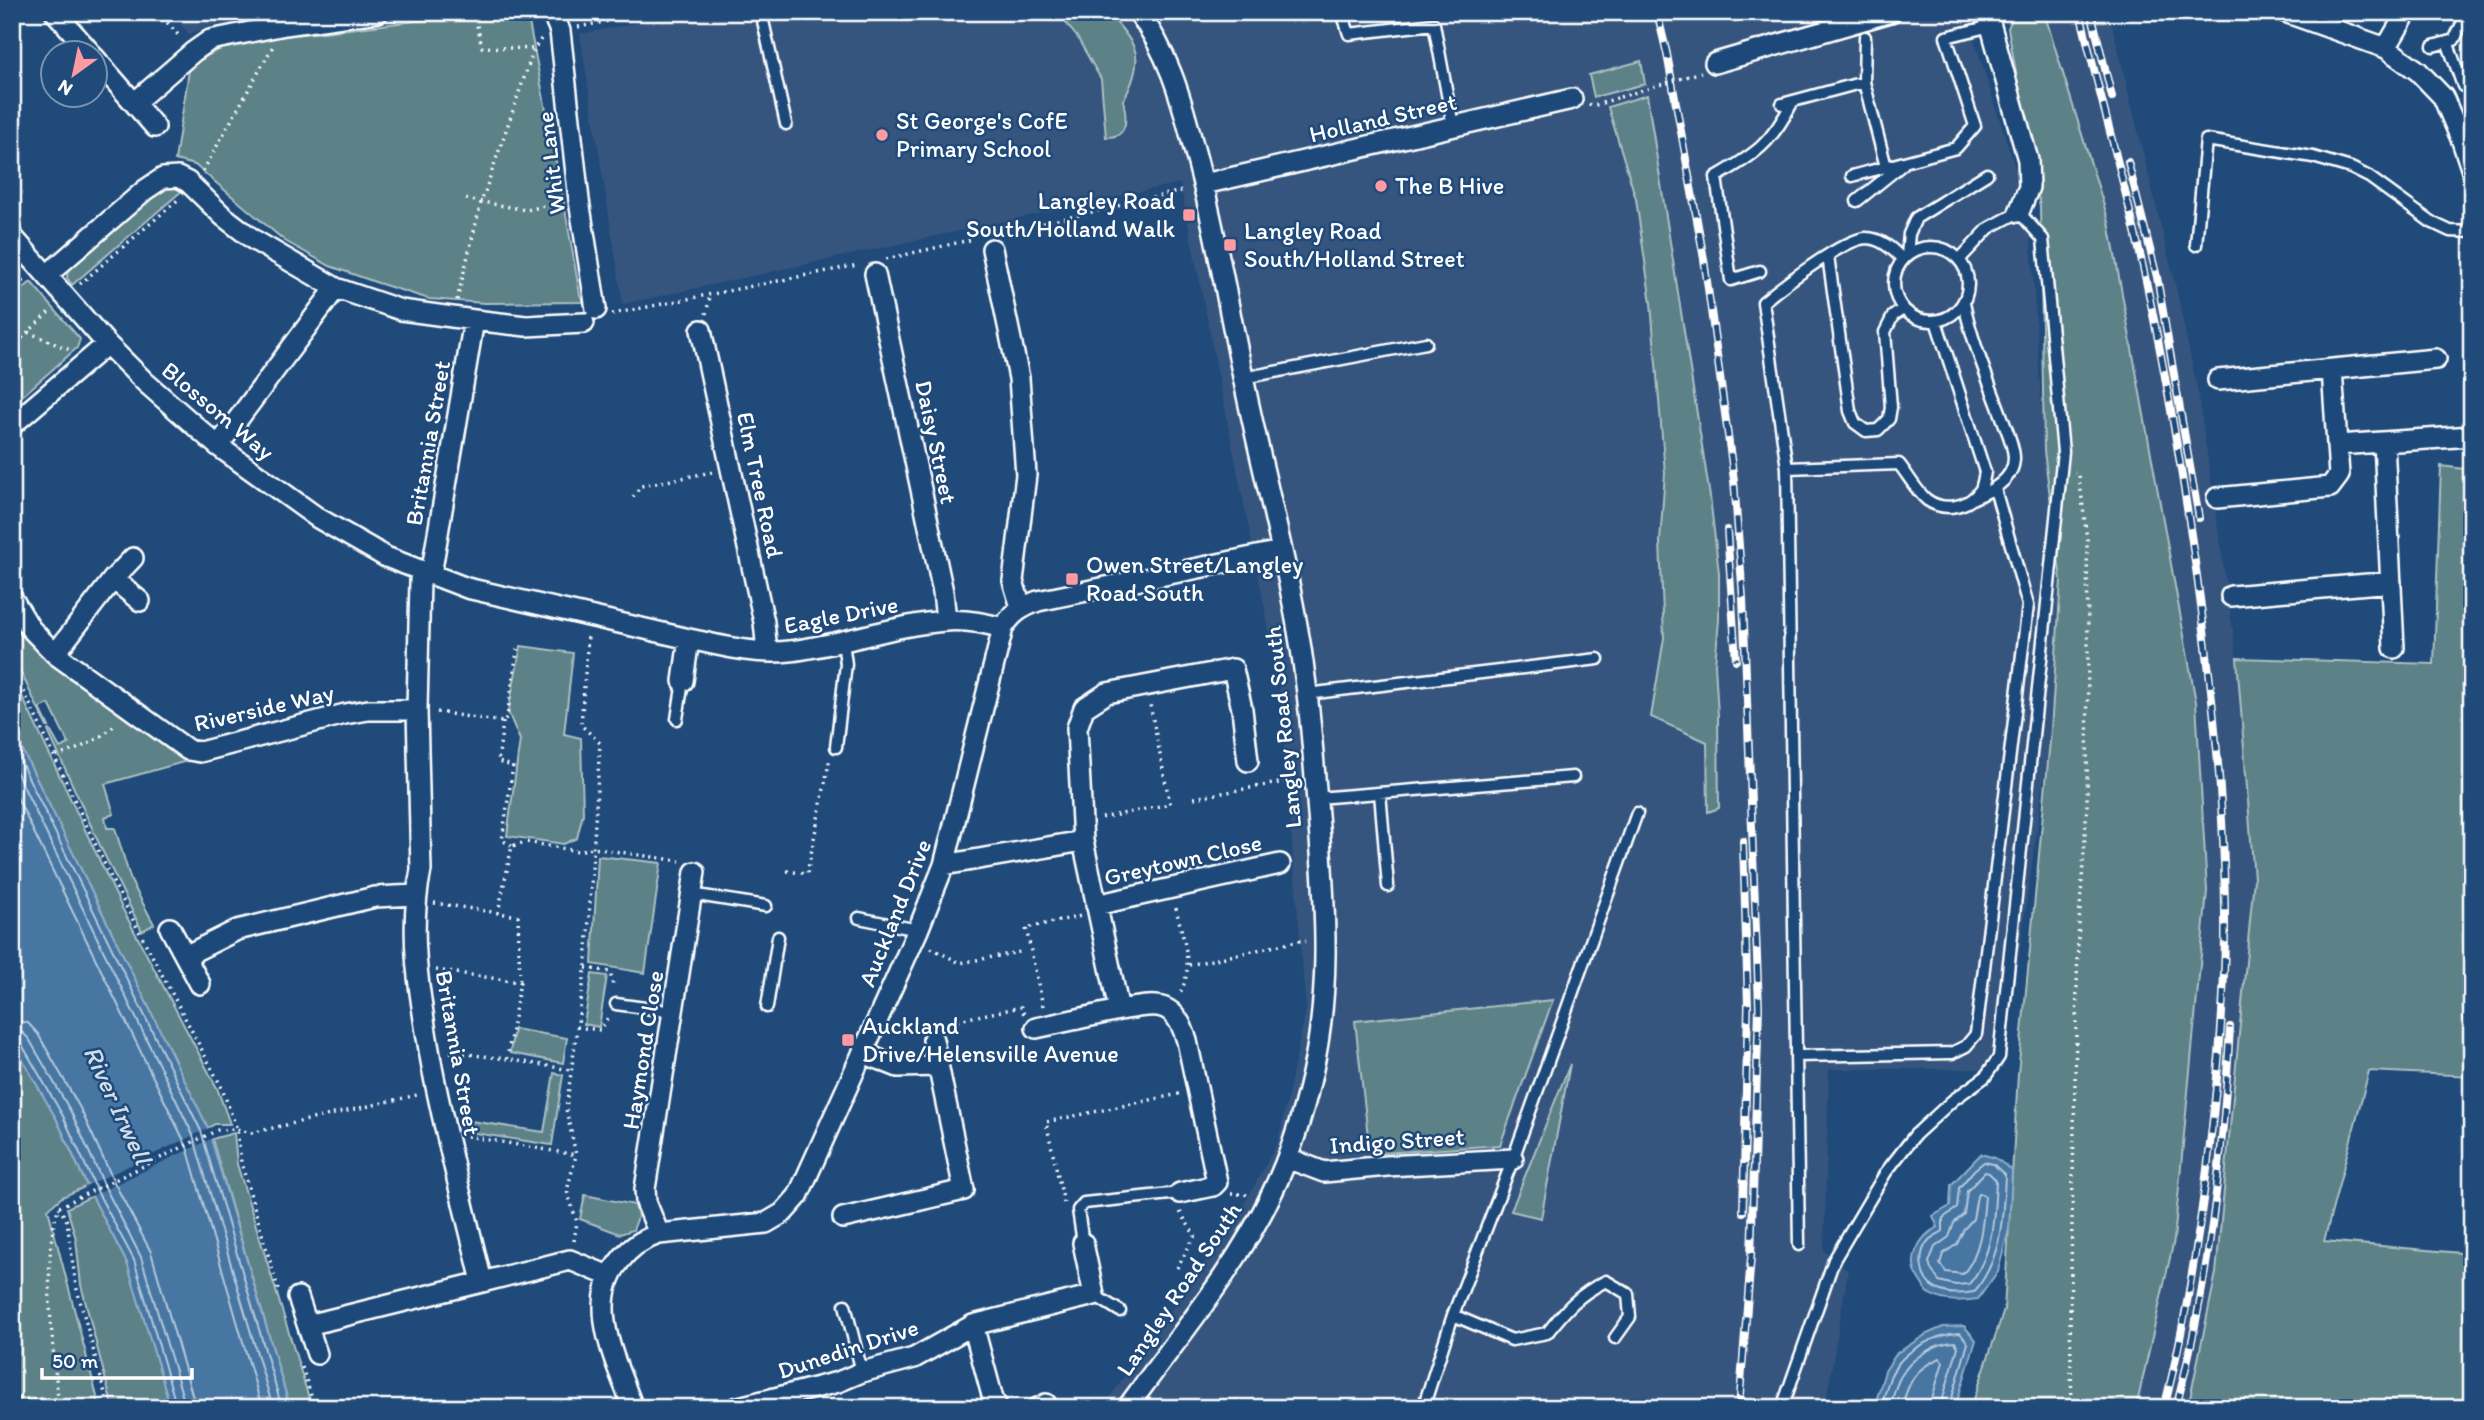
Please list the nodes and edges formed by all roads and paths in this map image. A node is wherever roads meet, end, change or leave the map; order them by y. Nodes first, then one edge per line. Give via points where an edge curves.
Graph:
1 (55, 12) edge
2 (158, 12) edge
3 (378, 12) edge
4 (474, 12) edge
5 (552, 12) edge
6 (655, 12) edge
7 (761, 12) edge
8 (1138, 12) edge
9 (1342, 12) edge
10 (1891, 12) edge
11 (2285, 12) edge
12 (2407, 12) edge
13 (2466, 12) edge
14 (1989, 19) edge
15 (285, 25) junction
16 (560, 31) junction
17 (1865, 37) dead end
18 (78, 38) edge
19 (2448, 44) junction
20 (2433, 46) dead end
21 (2386, 48) junction
22 (193, 52) junction
23 (1715, 63) dead end
24 (108, 73) edge
25 (1697, 75) dead end
26 (1864, 82) junction
27 (2463, 86) dead end
28 (1572, 99) dead end
29 (1608, 100) dead end
30 (1793, 101) junction
31 (134, 103) junction
32 (1782, 104) dead end
33 (786, 124) dead end
34 (155, 127) dead end
35 (1454, 127) junction
36 (1905, 162) junction
37 (1886, 167) junction
38 (2472, 171) edge
39 (1987, 174) dead end
40 (1852, 176) dead end
41 (1204, 184) junction
42 (193, 187) junction
43 (466, 199) dead end
44 (579, 200) junction
45 (1857, 201) dead end
46 (481, 203) junction
47 (2019, 212) junction
48 (2472, 232) edge
49 (12, 236) edge
50 (990, 240) junction
51 (2196, 245) dead end
52 (1828, 256) junction
53 (1905, 258) junction
54 (1960, 259) junction
55 (873, 266) junction
56 (1760, 271) dead end
57 (47, 275) junction
58 (336, 288) junction
59 (65, 296) junction
60 (1964, 303) junction
61 (1903, 309) junction
62 (590, 316) junction
63 (453, 317) junction
64 (474, 320) junction
65 (1936, 321) junction
66 (701, 330) dead end
67 (27, 332) junction
68 (1426, 343) dead end
69 (107, 344) junction
70 (12, 348) edge
71 (2436, 359) dead end
72 (84, 364) junction
73 (2332, 369) junction
74 (1243, 378) junction
75 (2218, 380) dead end
76 (12, 425) edge
77 (2472, 436) edge
78 (2384, 442) junction
79 (2337, 445) junction
80 (218, 446) junction
81 (2062, 464) junction
82 (732, 468) junction
83 (1787, 468) junction
84 (1995, 489) junction
85 (633, 497) dead end
86 (2217, 498) dead end
87 (1969, 501) junction
88 (1281, 551) junction
89 (133, 558) dead end
90 (427, 573) junction
91 (113, 579) junction
92 (2391, 582) junction
93 (2231, 596) dead end
94 (12, 598) edge
95 (140, 601) dead end
96 (1021, 607) junction
97 (589, 617) junction
98 (946, 621) junction
99 (1003, 628) junction
100 (688, 639) junction
101 (843, 642) junction
102 (518, 645) dead end
103 (2394, 648) dead end
104 (766, 652) junction
105 (55, 654) junction
106 (1598, 659) dead end
107 (12, 666) edge
108 (683, 681) joint
109 (1146, 685) junction
110 (1307, 694) junction
111 (128, 707) junction
112 (417, 710) junction
113 (677, 719) dead end
114 (503, 722) junction
115 (835, 747) joint
116 (55, 756) junction
117 (1248, 761) dead end
118 (1314, 777) junction
119 (1573, 777) dead end
120 (1381, 793) junction
121 (1194, 798) dead end
122 (1317, 798) junction
123 (1637, 813) dead end
124 (1083, 832) junction
125 (512, 846) junction
126 (593, 848) junction
127 (1280, 864) dead end
128 (944, 865) junction
129 (787, 871) dead end
130 (695, 872) joint
131 (1388, 886) dead end
132 (1171, 888) junction
133 (691, 894) junction
134 (416, 898) junction
135 (766, 906) dead end
136 (1097, 908) junction
137 (498, 913) junction
138 (859, 918) dead end
139 (170, 928) dead end
140 (916, 934) junction
141 (778, 937) dead end
142 (1326, 943) junction
143 (1020, 951) dead end
144 (185, 956) junction
145 (1189, 965) junction
146 (417, 968) junction
147 (586, 968) junction
148 (520, 982) junction
149 (200, 985) dead end
150 (617, 1003) junction
151 (767, 1007) dead end
152 (1119, 1010) junction
153 (1168, 1010) junction
154 (675, 1012) junction
155 (577, 1027) junction
156 (1042, 1027) junction
157 (933, 1040) joint
158 (428, 1049) junction
159 (863, 1053) junction
160 (1796, 1056) junction
161 (507, 1059) junction
162 (938, 1066) junction
163 (571, 1070) junction
164 (436, 1090) junction
165 (1198, 1090) junction
166 (237, 1129) junction
167 (447, 1133) junction
168 (576, 1155) junction
169 (1287, 1158) junction
170 (1513, 1159) junction
171 (1215, 1184) junction
172 (1174, 1193) junction
173 (1065, 1205) dead end
174 (59, 1207) junction
175 (1265, 1208) junction
176 (843, 1218) dead end
177 (659, 1234) junction
178 (1083, 1243) joint
179 (1799, 1245) dead end
180 (570, 1261) junction
181 (1177, 1268) dead end
182 (609, 1276) junction
183 (482, 1282) junction
184 (1094, 1295) junction
185 (291, 1301) joint
186 (845, 1305) dead end
187 (1120, 1311) dead end
188 (1453, 1315) junction
189 (308, 1325) junction
190 (973, 1325) junction
191 (1615, 1338) dead end
192 (310, 1361) joint
193 (862, 1372) junction
194 (58, 1398) junction
195 (12, 1399) edge
196 (744, 1407) edge
197 (61, 1408) edge
198 (109, 1408) edge
199 (315, 1408) edge
200 (633, 1408) edge
201 (998, 1408) edge
202 (1127, 1408) edge
203 (1423, 1408) edge
204 (1782, 1408) edge
205 (2072, 1408) edge

1 - 18 street
2 - 22 path
3 - 15 street
4 - 46 path via 482,47 534,49
5 - 16 street, Whit Lane
6 - 16 path
7 - 33 lane
8 - 41 street, Langley Road South via 1171,69
9 - 35 lane via 1349,34 1434,23
10 - 23 street
11 - 21 street
12 - 21 street
13 - 19 lane via 2458,34
14 - 36 lane via 1946,37 1975,127 1956,148
14 - 47 street via 2028,160 2029,187
15 - 22 street via 211,40
15 - 42 path
16 - 44 street, Whit Lane
17 - 26 lane
19 - 20 lane
19 - 27 lane
21 - 38 street via 2443,97
22 - 31 street
24 - 31 street
25 - 29 path, bridge
26 - 30 lane
26 - 37 lane
28 - 35 street, Holland Street
30 - 32 lane
30 - 56 lane via 1780,126 1756,154 1716,177 1731,280
31 - 34 street
35 - 41 street, Holland Street
36 - 37 lane
36 - 45 lane
37 - 40 lane
39 - 53 lane via 1916,218
41 - 50 path
41 - 74 street, Langley Road South
42 - 57 street via 178,177 163,178
42 - 58 street via 254,240
42 - 59 path
43 - 46 path
44 - 46 path via 526,210
44 - 62 street, Whit Lane
46 - 63 path
47 - 54 lane via 1989,228
47 - 81 lane via 2043,239
48 - 51 lane via 2450,231 2431,222 2351,169 2313,157 2206,140
49 - 57 street, Blossom Way
50 - 55 path
50 - 96 street via 1019,378 1026,475 1013,581
52 - 53 lane via 1853,240 1867,238
52 - 61 lane via 1850,411 1855,423 1866,431 1878,430 1889,419 1885,332
52 - 83 lane via 1763,302
53 - 54 lane via 1925,247 1938,247
53 - 61 lane via 1894,285
54 - 60 lane via 1969,281
55 - 62 path via 617,315
55 - 98 street, Daisy Street
57 - 59 street, Blossom Way
58 - 63 street via 401,310
58 - 80 street
59 - 67 path
59 - 69 street, Blossom Way
60 - 65 lane via 1957,312
60 - 84 lane via 2014,460 2008,476
61 - 65 lane
62 - 64 street via 526,326
63 - 64 street
64 - 90 street, Britannia Street
65 - 87 lane via 1985,472 1981,488
66 - 82 street, Elm Tree Road
67 - 70 path
67 - 72 path via 76,353
68 - 74 lane
69 - 72 street
69 - 80 street, Blossom Way
71 - 73 street
72 - 76 street
73 - 75 street
73 - 79 street
74 - 88 street, Langley Road South
77 - 78 street
78 - 79 street
78 - 92 street
79 - 86 street via 2339,475 2330,487
80 - 90 street, Blossom Way via 318,518 386,557
81 - 204 lane via 1999,1057 1985,1077 1915,1135 1886,1172 1834,1260
81 - 205 path via 2079,475 2088,552 2087,805 2077,953
82 - 85 path via 641,486
82 - 104 street, Elm Tree Road
83 - 87 lane via 1899,464 1925,498 1941,508
83 - 160 lane
84 - 87 lane
84 - 160 lane via 2028,605 1976,1034 1952,1053
88 - 96 street
88 - 110 street, Langley Road South
89 - 91 street
90 - 97 street, Eagle Drive via 467,588
90 - 112 street, Britannia Street via 420,590
91 - 95 street
91 - 105 street
92 - 93 street
92 - 103 street
94 - 105 street, Riverside Way via 30,628
96 - 99 street
97 - 100 street, Eagle Drive
97 - 126 path via 581,725 600,743
98 - 99 street, Eagle Drive
98 - 101 street, Eagle Drive
99 - 128 street, Auckland Drive
100 - 104 street, Eagle Drive
100 - 108 street
101 - 104 street, Eagle Drive
101 - 115 lane via 846,664
102 - 114 path
105 - 111 street, Riverside Way
106 - 110 lane
107 - 116 path
108 - 113 lane
109 - 117 street via 1233,669
109 - 124 street via 1107,692 1084,708 1077,727
109 - 124 path via 1170,804
110 - 118 street, Langley Road South
111 - 112 street, Riverside Way via 188,750 201,752 368,709
111 - 116 path via 102,737
112 - 114 path
112 - 134 street, Britannia Street via 422,870
114 - 125 path via 498,762 513,766 502,840
115 - 129 path via 828,761 807,874
116 - 166 path via 113,882 221,1086
118 - 121 path
118 - 122 street, Langley Road South
119 - 120 lane
120 - 122 lane
120 - 131 lane
122 - 142 street, Langley Road South
123 - 170 lane
124 - 128 street
124 - 136 street
125 - 126 path via 526,842 578,851
125 - 137 path
126 - 130 path via 697,862
126 - 147 path
127 - 132 street, Greytown Close
128 - 140 street, Auckland Drive
130 - 133 street, Haymond Close
132 - 136 street, Greytown Close
132 - 145 path
133 - 135 lane
133 - 154 street, Haymond Close
134 - 137 path
134 - 144 street via 375,897 237,930
134 - 146 street, Britannia Street
136 - 152 street
136 - 156 path via 1026,928
137 - 148 path via 518,916
138 - 140 lane
139 - 144 street
140 - 143 path via 960,963
140 - 159 street, Auckland Drive
141 - 151 lane
142 - 145 path via 1298,941
142 - 169 street, Langley Road South via 1320,1039
144 - 149 street
145 - 153 path via 1187,982
146 - 148 path
146 - 158 street, Britannia Street
147 - 150 path via 610,972
147 - 155 path
148 - 161 path
150 - 154 lane
150 - 155 path via 600,1030
152 - 153 street via 1153,1005
152 - 156 street
153 - 165 street via 1181,1023
154 - 177 street, Haymond Close via 645,1189
155 - 163 path
156 - 157 path via 1025,1018 1021,1007 936,1025
157 - 162 street
158 - 161 path
158 - 164 street, Britannia Street
159 - 162 street via 898,1067
159 - 177 street, Auckland Drive via 798,1196 783,1213 755,1226
160 - 179 lane
161 - 163 path
162 - 176 street via 964,1190
163 - 168 path via 566,1108
164 - 166 path via 251,1133
164 - 167 street, Britannia Street
165 - 171 street
165 - 173 path via 1046,1122
166 - 174 path via 218,1130
166 - 185 path via 241,1162
167 - 168 path
167 - 183 street, Britannia Street
168 - 180 path via 568,1191 577,1222
169 - 170 street, Indigo Street via 1324,1172
169 - 175 street, Langley Road South
170 - 188 lane
171 - 172 street
171 - 175 path via 1228,1194 1245,1194
172 - 178 lane via 1084,1203 1078,1210
172 - 181 path via 1195,1236
174 - 194 path via 50,1279
174 - 198 path via 67,1221 76,1286
175 - 202 street, Langley Road South via 1216,1287
177 - 182 street, Auckland Drive via 626,1253
178 - 184 street
180 - 182 street
180 - 183 street
182 - 200 street via 603,1299 606,1327
183 - 189 street
184 - 187 lane
184 - 190 street, Dunedin Drive
185 - 189 street
186 - 193 lane
188 - 191 lane via 1512,1340 1547,1333 1586,1291 1606,1281 1628,1294 1630,1317
188 - 203 lane
189 - 192 street
190 - 193 street, Dunedin Drive via 914,1358
190 - 201 street
192 - 199 path
193 - 196 street, Dunedin Drive
194 - 195 path
194 - 197 path

